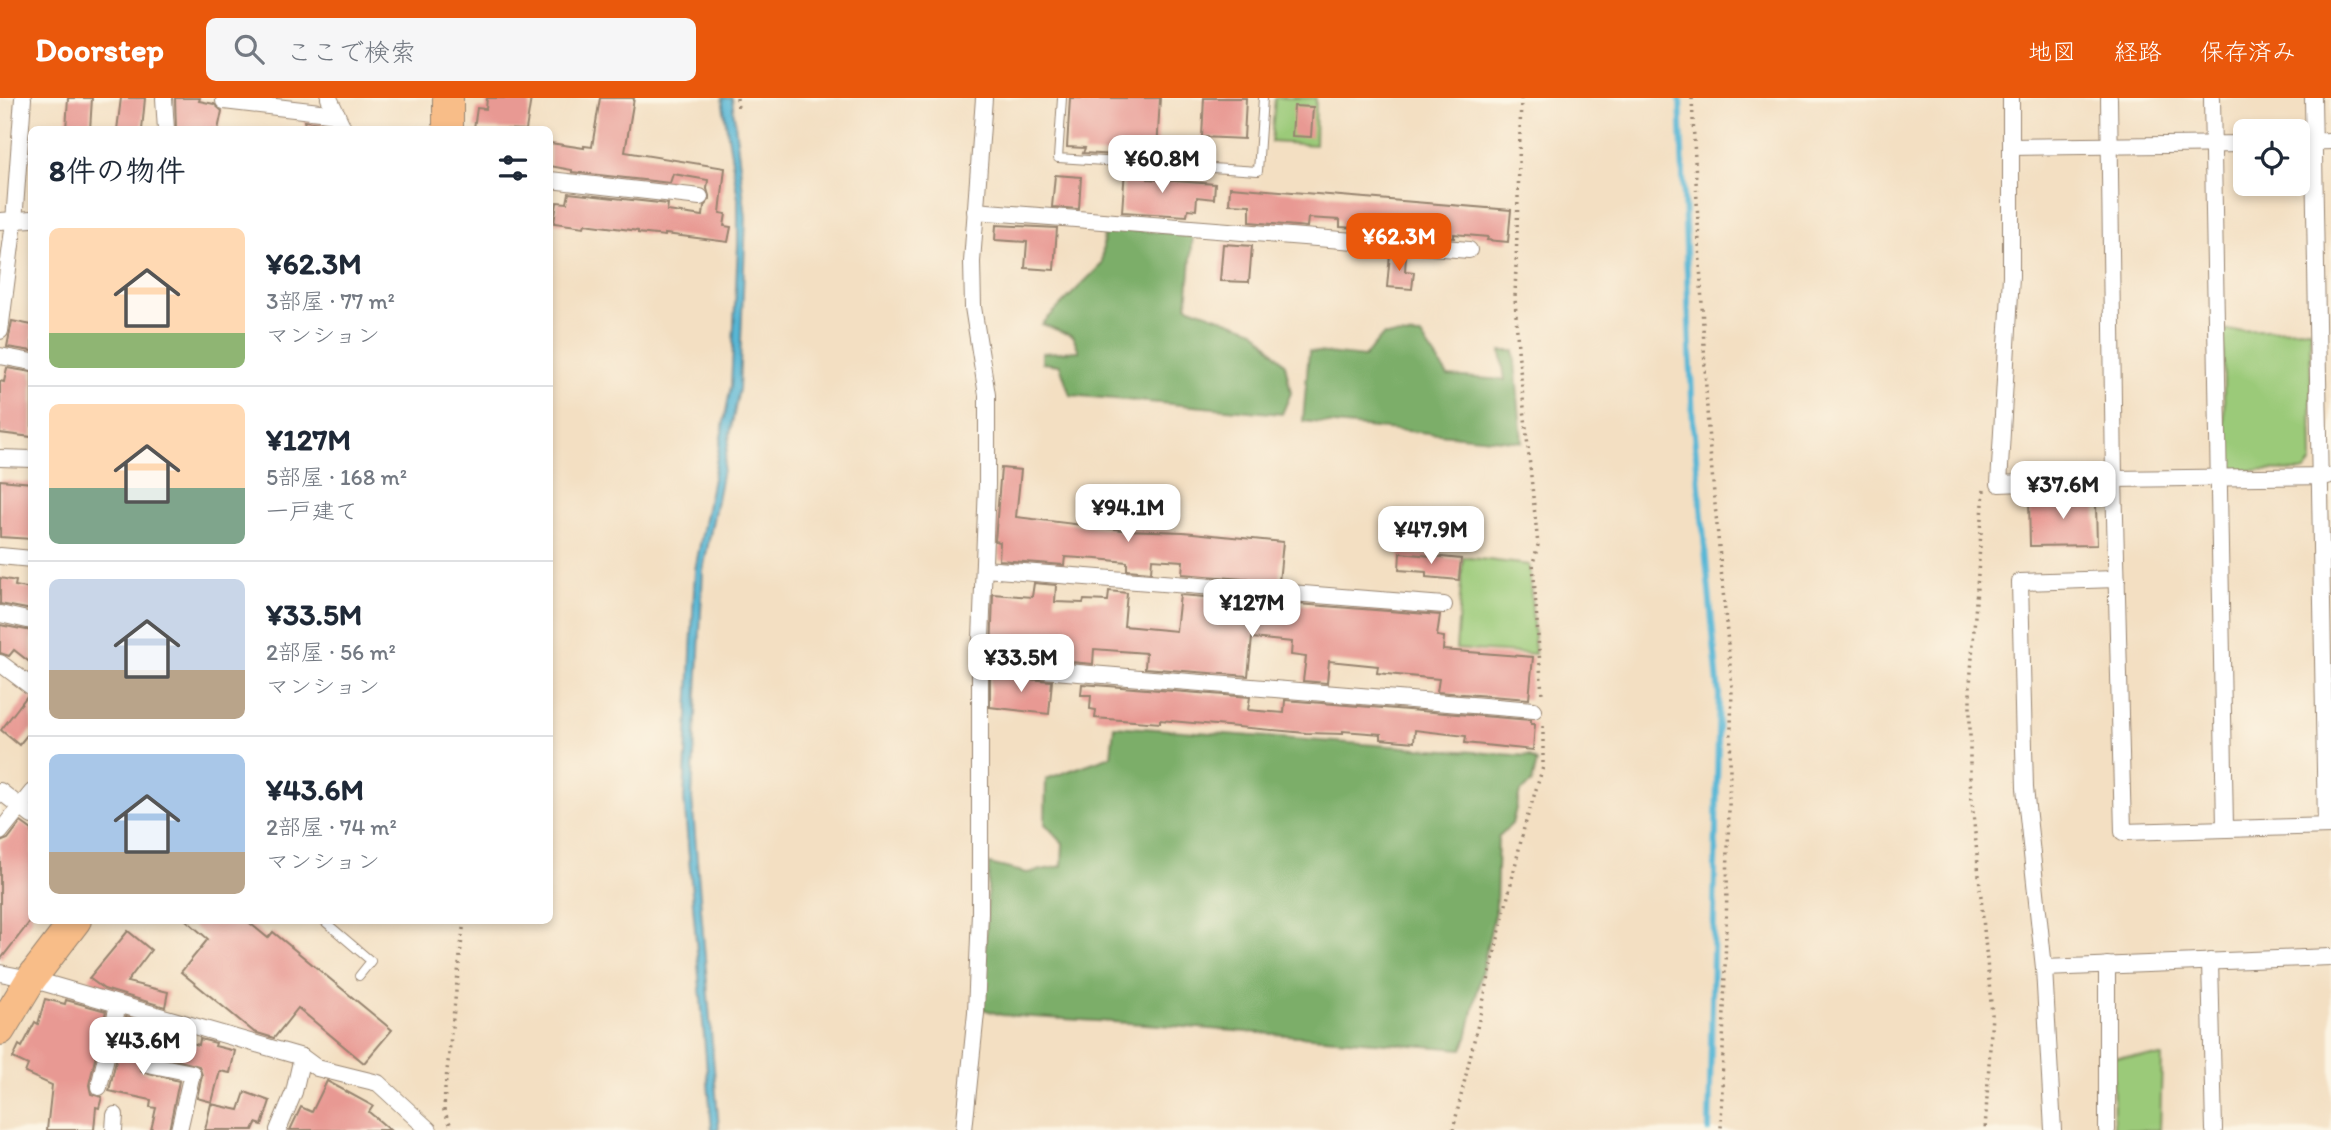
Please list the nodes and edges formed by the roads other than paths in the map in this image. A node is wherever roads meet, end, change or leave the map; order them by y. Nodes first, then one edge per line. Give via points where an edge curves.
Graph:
1 (23, 98) edge
2 (164, 98) edge
3 (329, 98) edge
4 (448, 98) edge
5 (984, 98) edge
6 (1062, 98) edge
7 (1263, 98) edge
8 (2011, 98) edge
9 (2109, 98) edge
10 (2213, 98) edge
11 (2313, 98) edge
12 (224, 101) dead end
13 (338, 114) junction
14 (2310, 119) edge
15 (166, 126) edge
16 (342, 126) edge
17 (448, 126) edge
18 (2331, 141) edge
19 (2310, 142) edge
20 (2214, 144) junction
21 (2233, 144) edge
22 (2110, 146) junction
23 (2012, 147) junction
24 (553, 180) edge
25 (2309, 196) edge
26 (700, 197) dead end
27 (975, 211) junction
28 (28, 219) edge
29 (7, 221) edge
30 (1469, 250) dead end
31 (0, 331) edge
32 (0, 356) edge
33 (28, 361) edge
34 (0, 458) edge
35 (28, 459) edge
36 (2325, 476) edge
37 (2218, 477) junction
38 (2114, 479) junction
39 (0, 556) edge
40 (28, 559) edge
41 (984, 569) junction
42 (2117, 579) junction
43 (1444, 605) dead end
44 (0, 614) edge
45 (28, 620) edge
46 (0, 663) edge
47 (980, 665) junction
48 (28, 684) edge
49 (1539, 707) road end
50 (0, 791) edge
51 (26, 811) edge
52 (2328, 826) edge
53 (2225, 828) junction
54 (0, 832) edge
55 (73, 924) edge
56 (328, 924) edge
57 (2331, 957) edge
58 (2210, 961) junction
59 (2107, 965) junction
60 (2044, 968) junction
61 (0, 973) edge
62 (359, 976) dead end
63 (31, 979) junction
64 (118, 1006) junction
65 (159, 1017) junction
66 (0, 1030) edge
67 (302, 1057) junction
68 (99, 1087) dead end
69 (179, 1130) edge
70 (278, 1130) edge
71 (429, 1130) edge
72 (964, 1130) edge
73 (2053, 1130) edge
74 (2107, 1130) edge
75 (2214, 1130) edge

1 - 29 street
2 - 15 street
3 - 13 street
4 - 17 highway
5 - 27 street
6 - 7 lane via 1058,158 1258,171
8 - 23 street
9 - 22 street
10 - 20 street
11 - 14 street
12 - 13 street
13 - 16 street
18 - 19 street
20 - 21 street
20 - 22 street
20 - 37 street
22 - 23 street
22 - 38 street
23 - 38 street via 2011,276 1999,484
24 - 26 street
25 - 36 street
27 - 30 street
27 - 41 street via 973,307 987,395
28 - 29 street
29 - 31 street
32 - 33 street
34 - 35 street
36 - 37 street
36 - 52 street
37 - 38 street
37 - 53 street
38 - 42 street
39 - 40 street
41 - 43 street
41 - 47 street
42 - 53 street via 2123,832
42 - 60 street via 2020,582 2025,788
44 - 45 street
46 - 48 street
47 - 49 street
47 - 72 street via 980,912
50 - 51 street
51 - 54 street
52 - 53 street
55 - 63 highway
56 - 62 lane via 371,961
57 - 58 street
58 - 59 street
58 - 75 street
59 - 60 street
59 - 74 street
60 - 73 street
61 - 63 street
63 - 64 street
63 - 66 highway
64 - 65 street
64 - 68 street
65 - 67 street
65 - 69 street via 148,1064 192,1073
67 - 70 street
67 - 71 street via 317,1068 378,1083

